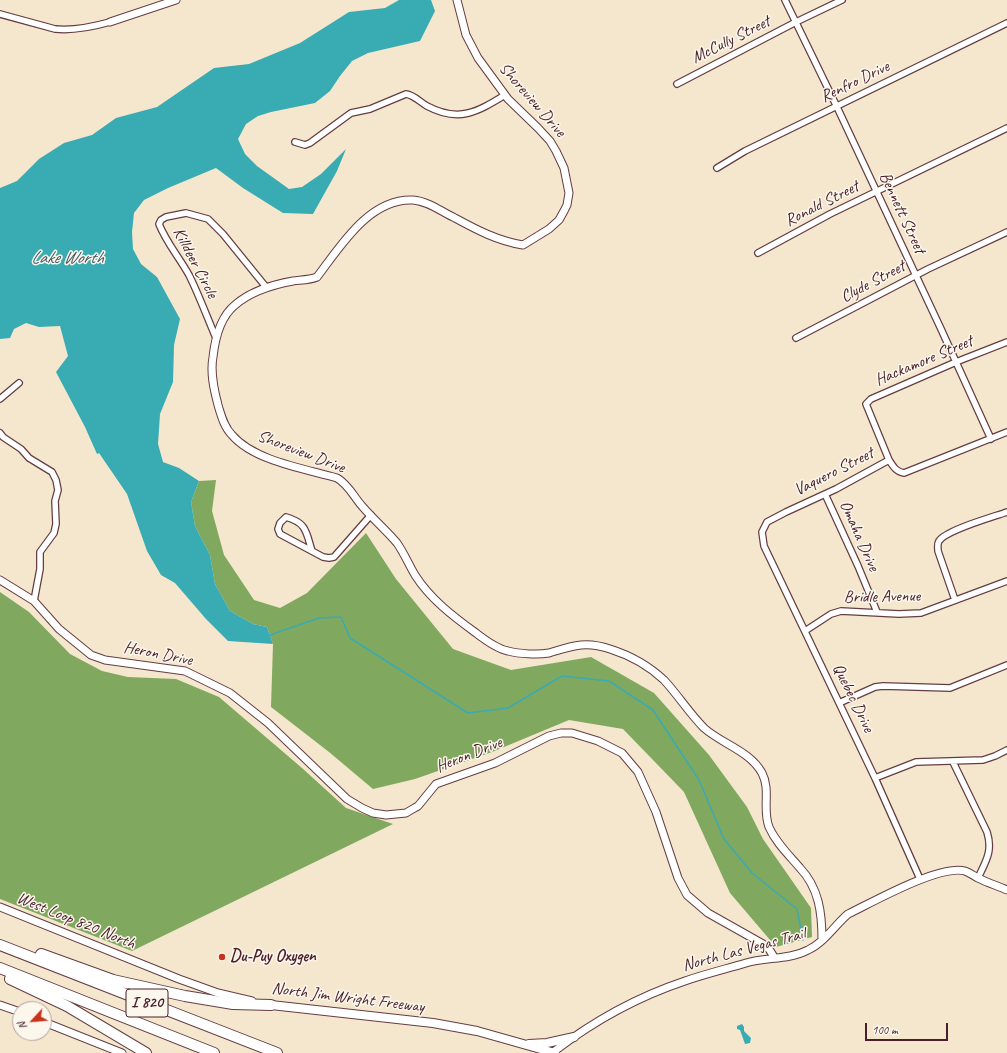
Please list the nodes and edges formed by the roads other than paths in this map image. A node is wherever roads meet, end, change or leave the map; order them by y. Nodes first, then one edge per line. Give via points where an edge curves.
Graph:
1 (176, 0) edge
2 (457, 0) edge
3 (785, 0) edge
4 (842, 0) edge
5 (0, 14) edge
6 (110, 22) joint
7 (796, 22) junction
8 (1007, 23) edge
9 (676, 84) dead end
10 (505, 95) junction
11 (837, 107) junction
12 (1007, 128) edge
13 (295, 142) dead end
14 (717, 168) dead end
15 (876, 192) junction
16 (1007, 232) edge
17 (758, 253) dead end
18 (916, 276) junction
19 (266, 287) junction
20 (216, 338) junction
21 (796, 338) dead end
22 (1007, 342) edge
23 (956, 362) junction
24 (18, 383) dead end
25 (0, 399) edge
26 (1007, 432) edge
27 (0, 433) edge
28 (991, 438) junction
29 (889, 460) junction
30 (825, 494) junction
31 (1007, 512) edge
32 (371, 515) junction
33 (763, 530) joint
34 (312, 551) junction
35 (0, 580) edge
36 (1007, 581) edge
37 (34, 600) junction
38 (955, 600) junction
39 (876, 612) junction
40 (805, 631) junction
41 (1007, 666) edge
42 (839, 703) junction
43 (1007, 750) edge
44 (953, 762) junction
45 (875, 778) junction
46 (978, 878) junction
47 (920, 879) junction
48 (1007, 890) edge
49 (0, 906) edge
50 (822, 940) junction
51 (0, 945) edge
52 (17, 952) junction
53 (774, 957) junction
54 (140, 963) joint
55 (0, 968) edge
56 (0, 973) edge
57 (0, 1005) edge
58 (271, 1005) junction
59 (12, 1009) edge
60 (52, 1025) edge
61 (574, 1037) junction
62 (525, 1045) junction
63 (122, 1053) edge
64 (146, 1053) edge
65 (214, 1053) edge
66 (277, 1053) edge
67 (554, 1053) edge

1 - 6 street
2 - 10 street, Shoreview Drive via 466,35 473,50
3 - 7 street, Bennett Street
4 - 7 street, McCully Street
5 - 6 street via 64,30
7 - 9 street, McCully Street
7 - 11 street, Bennett Street
8 - 11 street, Renfro Drive
10 - 13 street via 480,110 463,114 438,111 406,94 370,109 351,113 310,143 305,145
10 - 19 street, Shoreview Drive via 550,141 564,168 569,193 567,205 549,229 523,245 499,239 426,204 414,200 397,202 368,216 359,224 316,277
11 - 14 street, Renfro Drive via 745,151
11 - 15 street, Bennett Street
12 - 15 street, Ronald Street
15 - 17 street, Ronald Street
15 - 18 street, Bennett Street
16 - 18 street, Clyde Street
18 - 21 street, Clyde Street
18 - 23 street, Bennett Street
19 - 20 street, Shoreview Drive via 234,305
19 - 20 street, Killdeer Circle via 208,219 186,212 161,220 159,224 164,236 189,275
20 - 32 street, Shoreview Drive via 212,362 214,392 231,435 250,450 265,457 337,478
22 - 23 street, Hackamore Street
23 - 28 street, Bennett Street
23 - 29 street, Hackamore Street via 871,399 866,404
24 - 25 street
26 - 28 street, Vaquero Street
27 - 37 street via 29,458 52,472 56,480 56,524 54,533 40,552 40,569
28 - 29 street, Vaquero Street via 904,473 894,468
29 - 30 street, Vaquero Street
30 - 33 street, Vaquero Street via 767,522
30 - 39 street, Omaha Drive
31 - 38 street via 958,529 939,541 938,551
32 - 34 street via 334,557 323,558
32 - 50 street, Shoreview Drive via 399,545 426,590 452,616 479,635 508,651 539,654 581,645 610,649 652,670 705,728 752,759 762,773 767,790 766,813 769,826 782,847 811,881 818,899 822,919
33 - 40 street, Quebec Drive via 764,546
34 - 34 street via 280,534 280,523 286,517 298,520 302,525
35 - 37 street, Heron Drive
36 - 38 street, Bridle Avenue
37 - 53 street, Heron Drive via 59,629 91,655 105,660 185,671 230,693 268,723 347,799 373,813 396,814 412,810 436,784 495,763 549,736 561,733 572,733 622,753 638,772 656,812 678,878 687,895 708,913 763,944
38 - 39 street, Bridle Avenue via 921,613
39 - 40 street, Bridle Avenue via 842,611 831,614
40 - 42 street, Quebec Drive
41 - 42 street via 950,688 883,686
42 - 45 street, Quebec Drive
43 - 44 street via 983,760
44 - 45 street via 916,762
44 - 46 street via 988,832 990,841 990,850
45 - 47 street, Quebec Drive
46 - 47 street, North Las Vegas Trail via 965,871 954,870
46 - 48 street, North Las Vegas Trail
47 - 50 street, North Las Vegas Trail via 848,914
49 - 54 street, West Loop 820 North
50 - 53 street, North Las Vegas Trail via 807,951 787,957
51 - 52 highway, I 820
52 - 58 highway via 33,951 113,980 185,996 233,1004
52 - 66 highway, I 820
53 - 61 street, North Las Vegas Trail via 683,981 636,1000
54 - 58 street, North Jim Wright Freeway via 218,992
55 - 65 highway, I 820
56 - 64 highway via 67,1006
57 - 59 street
58 - 62 main road, North Jim Wright Freeway via 433,1023 477,1031
60 - 63 street
61 - 62 main road
61 - 67 street, North Las Vegas Trail
62 - 67 main road, North Jim Wright Freeway

